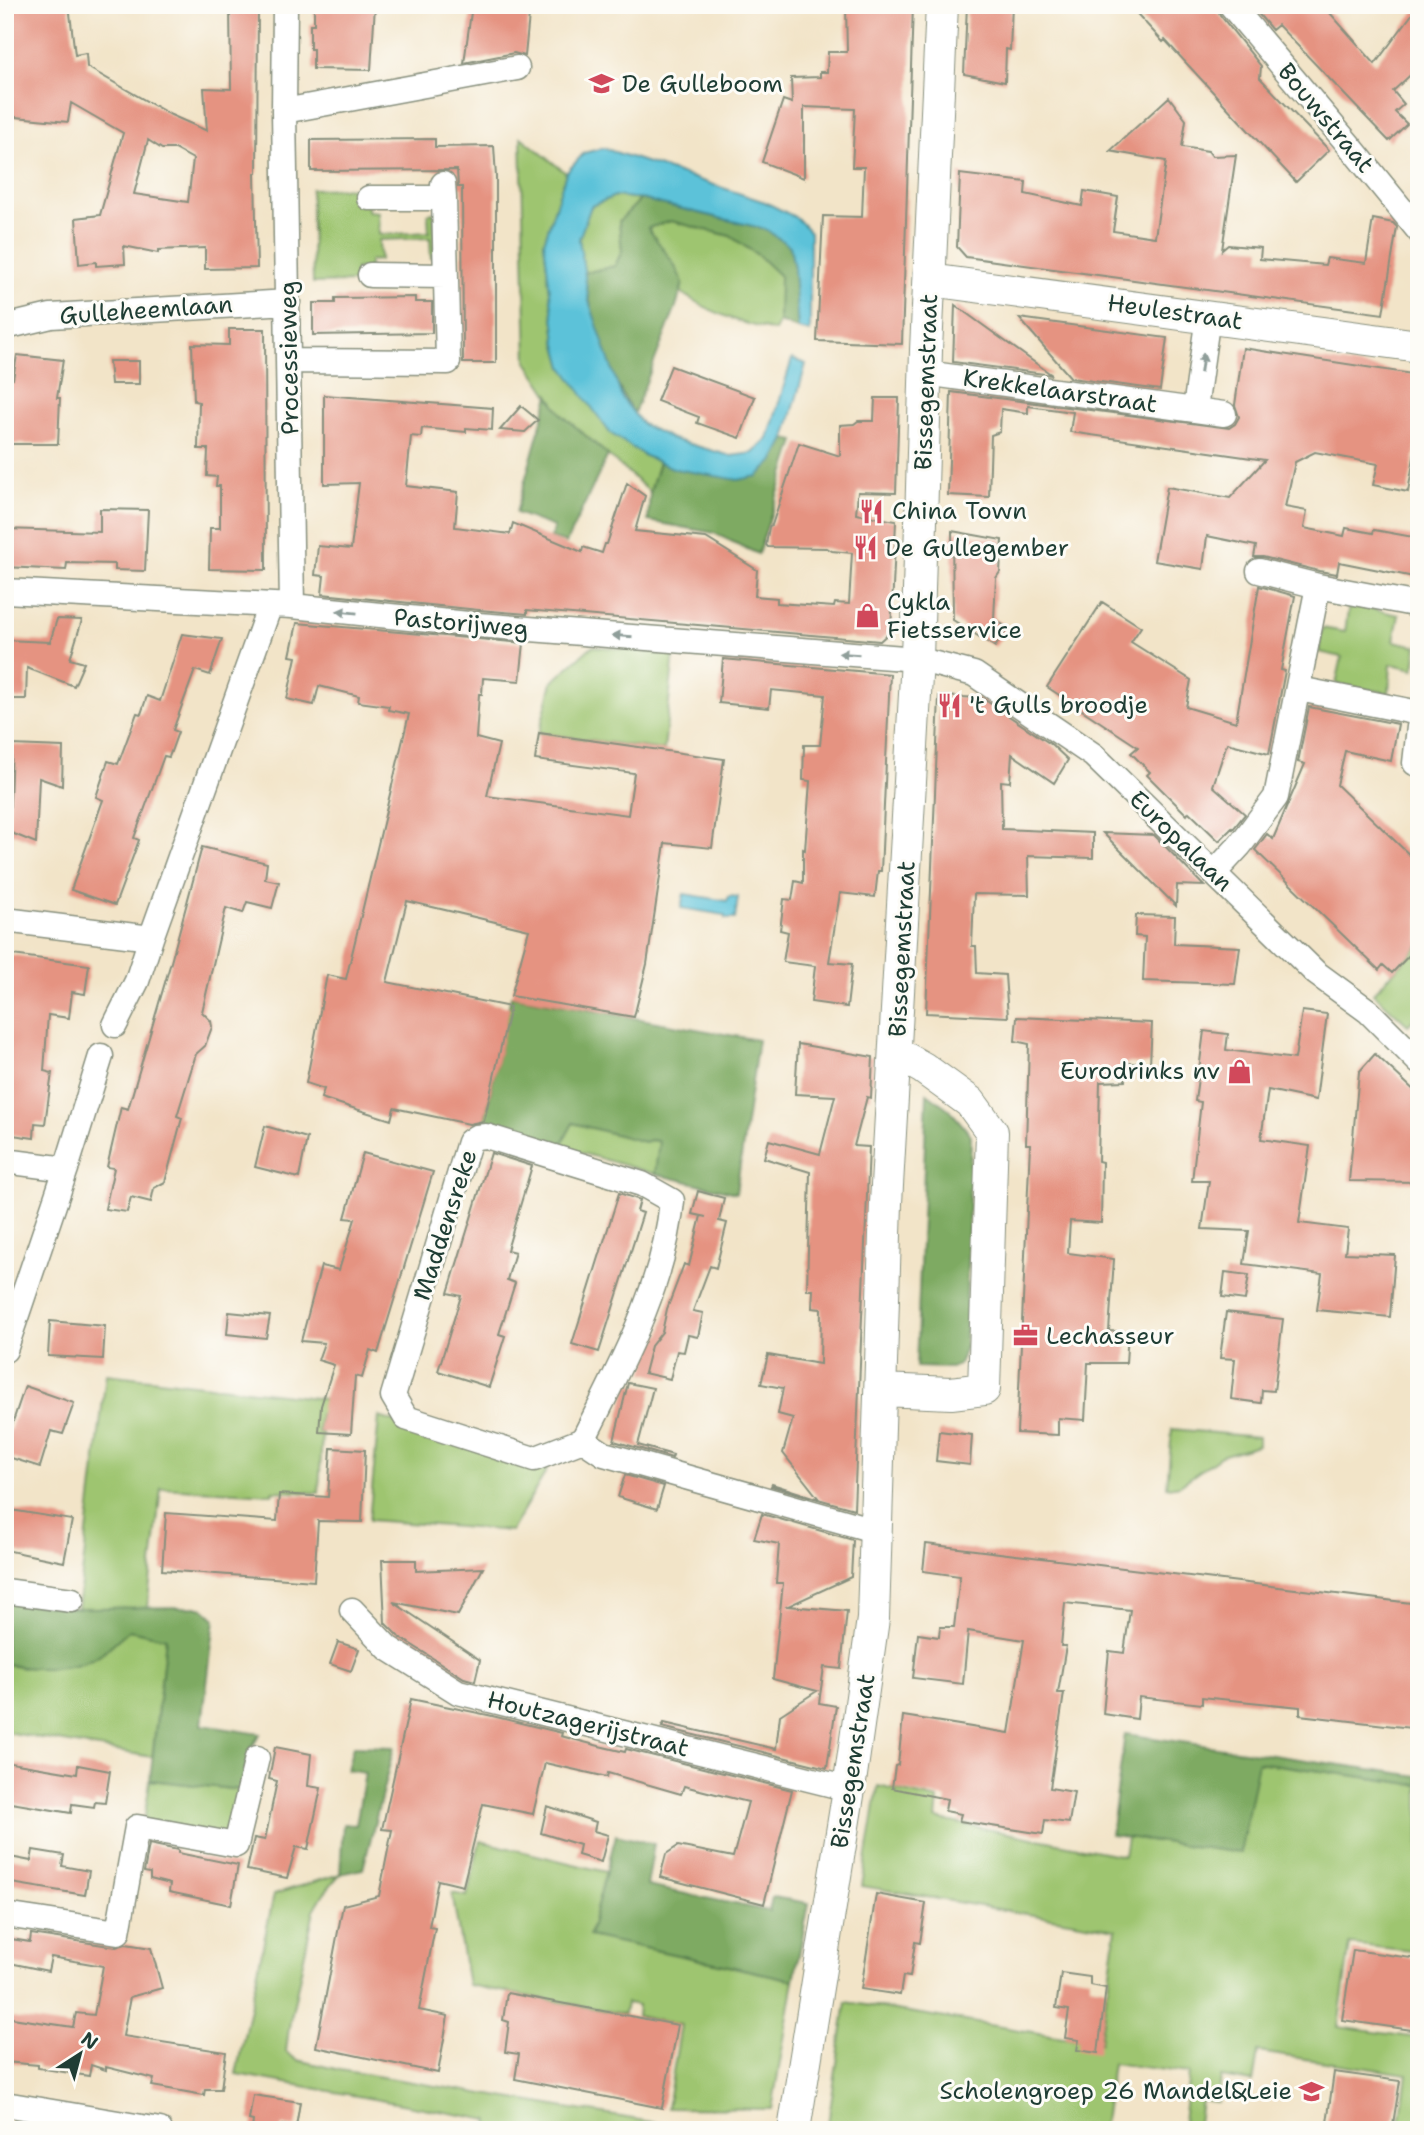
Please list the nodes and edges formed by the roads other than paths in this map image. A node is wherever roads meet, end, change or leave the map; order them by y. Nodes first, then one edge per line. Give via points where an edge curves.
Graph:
1 (285, 5) edge
2 (942, 5) edge
3 (1231, 5) edge
4 (517, 68) dead end
5 (284, 111) junction
6 (369, 198) dead end
7 (1419, 231) edge
8 (370, 275) dead end
9 (446, 276) junction
10 (930, 280) junction
11 (288, 302) junction
12 (1208, 316) junction
13 (5, 327) edge
14 (1419, 346) edge
15 (289, 361) junction
16 (925, 373) junction
17 (1195, 409) junction
18 (1224, 414) dead end
19 (1259, 571) dead end
20 (1318, 586) junction
21 (5, 591) edge
22 (1419, 605) edge
23 (281, 606) junction
24 (917, 659) junction
25 (1299, 690) junction
26 (1419, 713) edge
27 (1419, 727) edge
28 (1415, 763) dead end
29 (1214, 873) junction
30 (5, 920) edge
31 (150, 938) junction
32 (115, 1025) dead end
33 (896, 1053) junction
34 (101, 1056) dead end
35 (1419, 1062) edge
36 (5, 1161) edge
37 (66, 1169) junction
38 (5, 1350) edge
39 (882, 1390) junction
40 (583, 1440) junction
41 (877, 1531) junction
42 (5, 1591) edge
43 (72, 1600) dead end
44 (352, 1610) dead end
45 (257, 1758) dead end
46 (849, 1789) junction
47 (5, 1915) edge
48 (5, 2104) edge
49 (160, 2130) edge
50 (794, 2130) edge

1 - 5 street, Processieweg
2 - 10 street, Bissegemstraat
3 - 7 street, Bouwstraat
4 - 5 street
5 - 11 street, Processieweg
6 - 9 street via 443,191
8 - 9 street
9 - 15 street via 448,362
10 - 12 street, Heulestraat
10 - 16 street, Bissegemstraat
11 - 13 street, Gulleheemlaan via 51,316
11 - 15 street, Processieweg
12 - 14 street, Heulestraat
17 -> 12 street
15 - 23 street, Processieweg
16 - 17 street, Krekkelaarstraat
16 - 24 street, Bissegemstraat
17 - 18 street, Krekkelaarstraat
19 - 20 street
20 - 22 street
20 - 25 street
21 - 23 street, Pastorijweg
24 -> 23 street, Pastorijweg
23 - 31 street, Processieweg
24 - 29 street, Europalaan via 974,674 1093,755
24 - 33 street, Bissegemstraat
25 - 26 street
25 - 29 street via 1276,797
27 - 28 street
29 - 35 street, Europalaan via 1316,973 1368,1011
30 - 31 street
31 - 32 street, Processieweg via 137,981
33 - 39 street, Bissegemstraat via 886,1203
33 - 39 street, Bissegemstraat via 970,1102 992,1132 984,1389 951,1393
34 - 37 street
36 - 37 street
37 - 38 street
39 - 41 street, Bissegemstraat
40 - 40 street, Maddensreke via 625,1359 650,1296 669,1230 672,1200 642,1184 486,1136 476,1137 469,1142 393,1396 406,1418 534,1459
40 - 41 street via 604,1454
41 - 46 street, Bissegemstraat via 873,1619
42 - 43 street
44 - 46 street, Houtzagerijstraat via 388,1648 458,1692
45 - 47 street via 236,1845 137,1827 118,1932
46 - 50 street, Bissegemstraat
48 - 49 street

